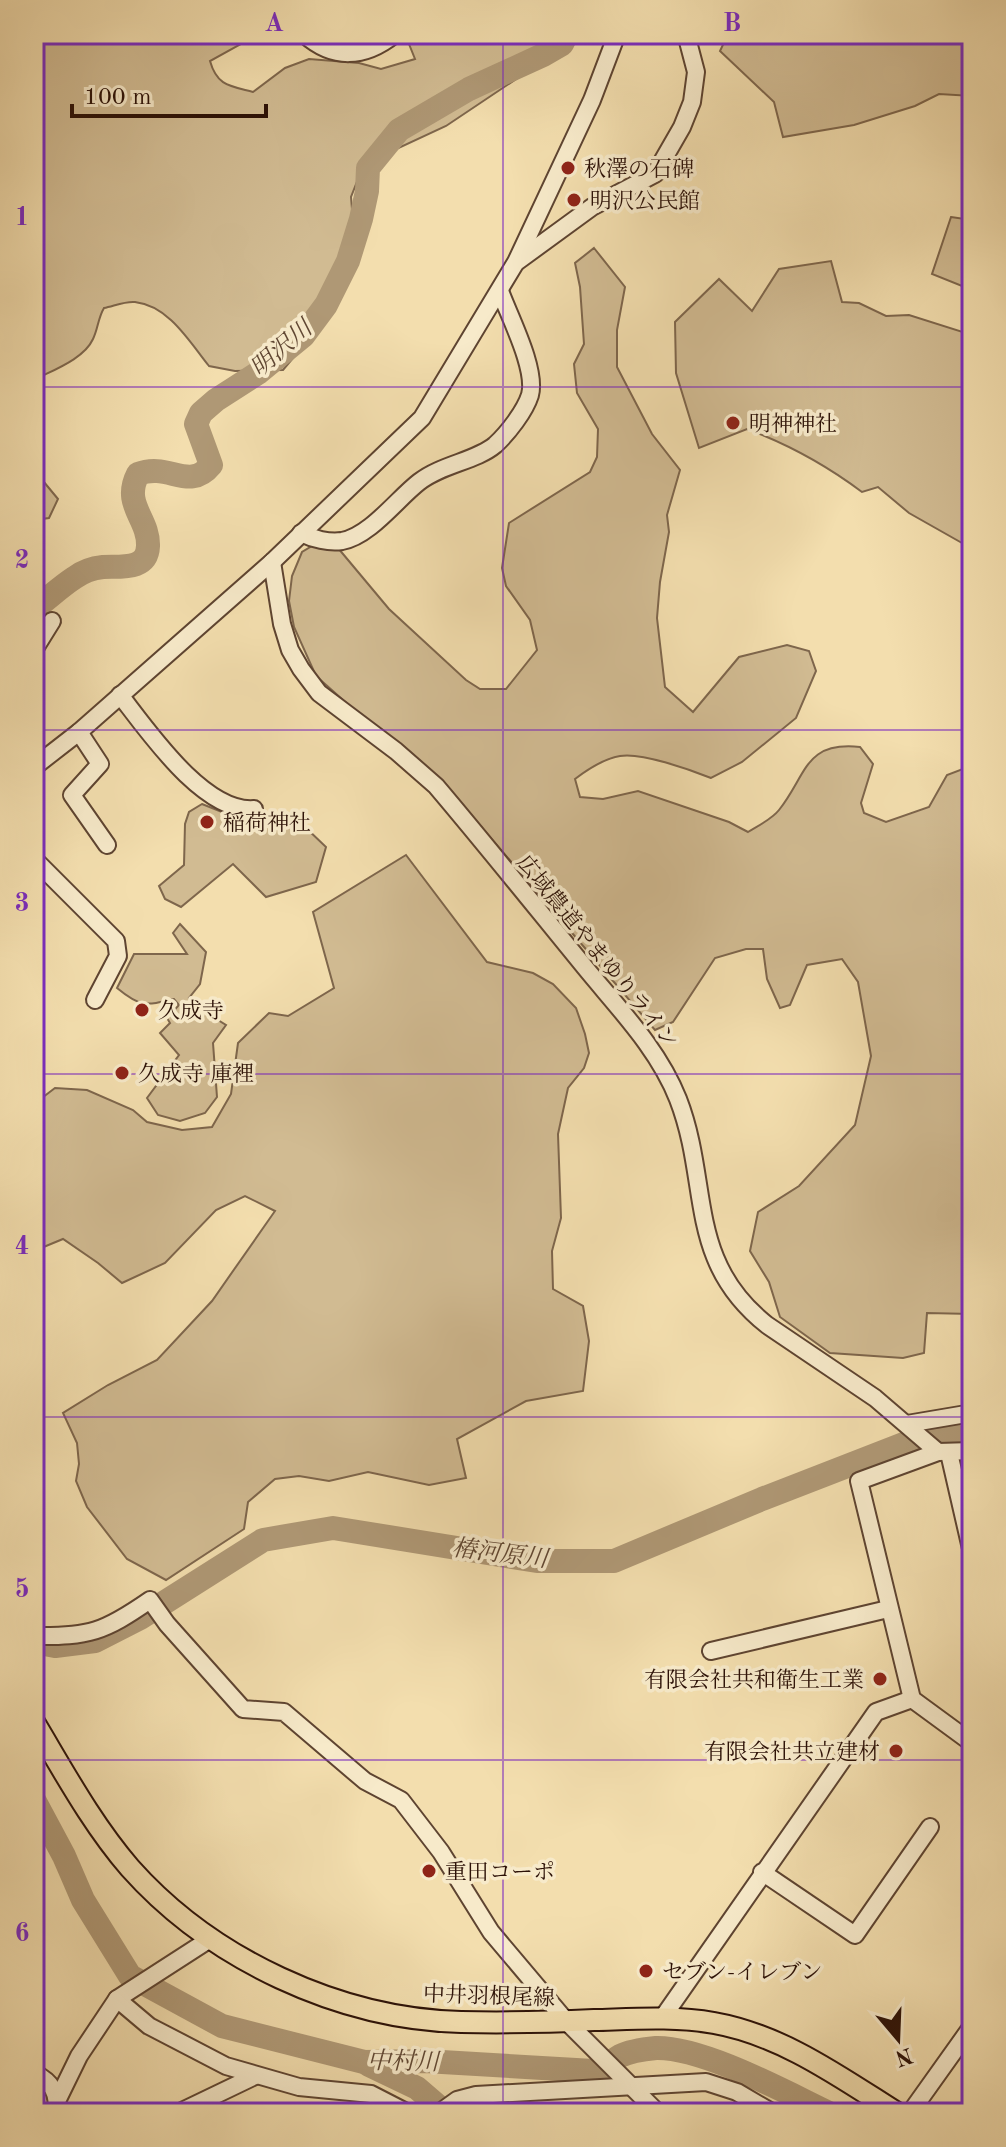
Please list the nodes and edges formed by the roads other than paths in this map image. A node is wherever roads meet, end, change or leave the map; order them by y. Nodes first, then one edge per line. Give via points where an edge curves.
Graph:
1 (304, 34) edge
2 (395, 34) edge
3 (617, 34) edge
4 (686, 34) edge
5 (516, 262) junction
6 (500, 291) junction
7 (301, 533) junction
8 (272, 562) junction
9 (52, 621) dead end
10 (34, 650) edge
11 (120, 695) junction
12 (79, 732) junction
13 (36, 761) edge
14 (254, 809) dead end
15 (107, 845) dead end
16 (34, 859) edge
17 (95, 1000) dead end
18 (972, 1413) edge
19 (911, 1428) junction
20 (972, 1451) edge
21 (944, 1453) junction
22 (972, 1553) edge
23 (888, 1609) junction
24 (34, 1636) edge
25 (711, 1651) dead end
26 (912, 1699) junction
27 (34, 1722) edge
28 (972, 1743) edge
29 (930, 1827) dead end
30 (762, 1872) junction
31 (210, 1939) junction
32 (120, 1996) junction
33 (663, 2017) junction
34 (566, 2021) junction
35 (972, 2026) edge
36 (34, 2073) edge
37 (255, 2076) junction
38 (629, 2084) junction
39 (57, 2106) edge
40 (201, 2108) edge
41 (178, 2113) edge
42 (408, 2113) edge
43 (439, 2113) edge
44 (658, 2113) edge
45 (773, 2113) edge
46 (897, 2113) edge
47 (910, 2113) edge

1 - 2 street via 325,50 344,54
3 - 5 street
4 - 5 street via 696,72 692,102 655,174 592,207
5 - 6 street
6 - 7 street via 422,418
6 - 7 street via 526,360 531,392 495,445 422,480 364,532 342,541
7 - 8 street
8 - 11 street
8 - 19 street, 広域農道やまゆりライン via 290,650 319,693 436,786 651,1048 678,1099 708,1236 731,1290 767,1325
9 - 10 street
11 - 12 street
11 - 14 street via 206,792 242,810
12 - 13 street
12 - 15 street via 100,764 72,795
16 - 17 street via 116,941 118,956
18 - 19 street
19 - 21 street, 広域農道やまゆりライン
20 - 21 street
21 - 22 street
21 - 23 street via 859,1481
23 - 25 street
23 - 26 street
24 - 34 street via 94,1632 150,1600 243,1709 284,1712 365,1781 401,1800 491,1932
26 - 28 street
26 - 30 street via 876,1712
27 - 31 main road, 中井羽根尾線 via 87,1811 131,1869
29 - 30 street via 855,1935
30 - 33 street
31 - 32 street
31 - 34 main road, 中井羽根尾線 via 284,1981 384,2013 458,2022
32 - 37 street via 161,2034
32 - 39 street via 79,2056
33 - 34 main road, 中井羽根尾線
33 - 46 main road, 中井羽根尾線 via 716,2023 770,2039
34 - 38 street
35 - 47 street
36 - 39 street via 53,2087
37 - 40 street
37 - 42 street via 299,2087 371,2094
38 - 43 street via 476,2095
38 - 44 street
38 - 45 street via 706,2082
40 - 41 street

